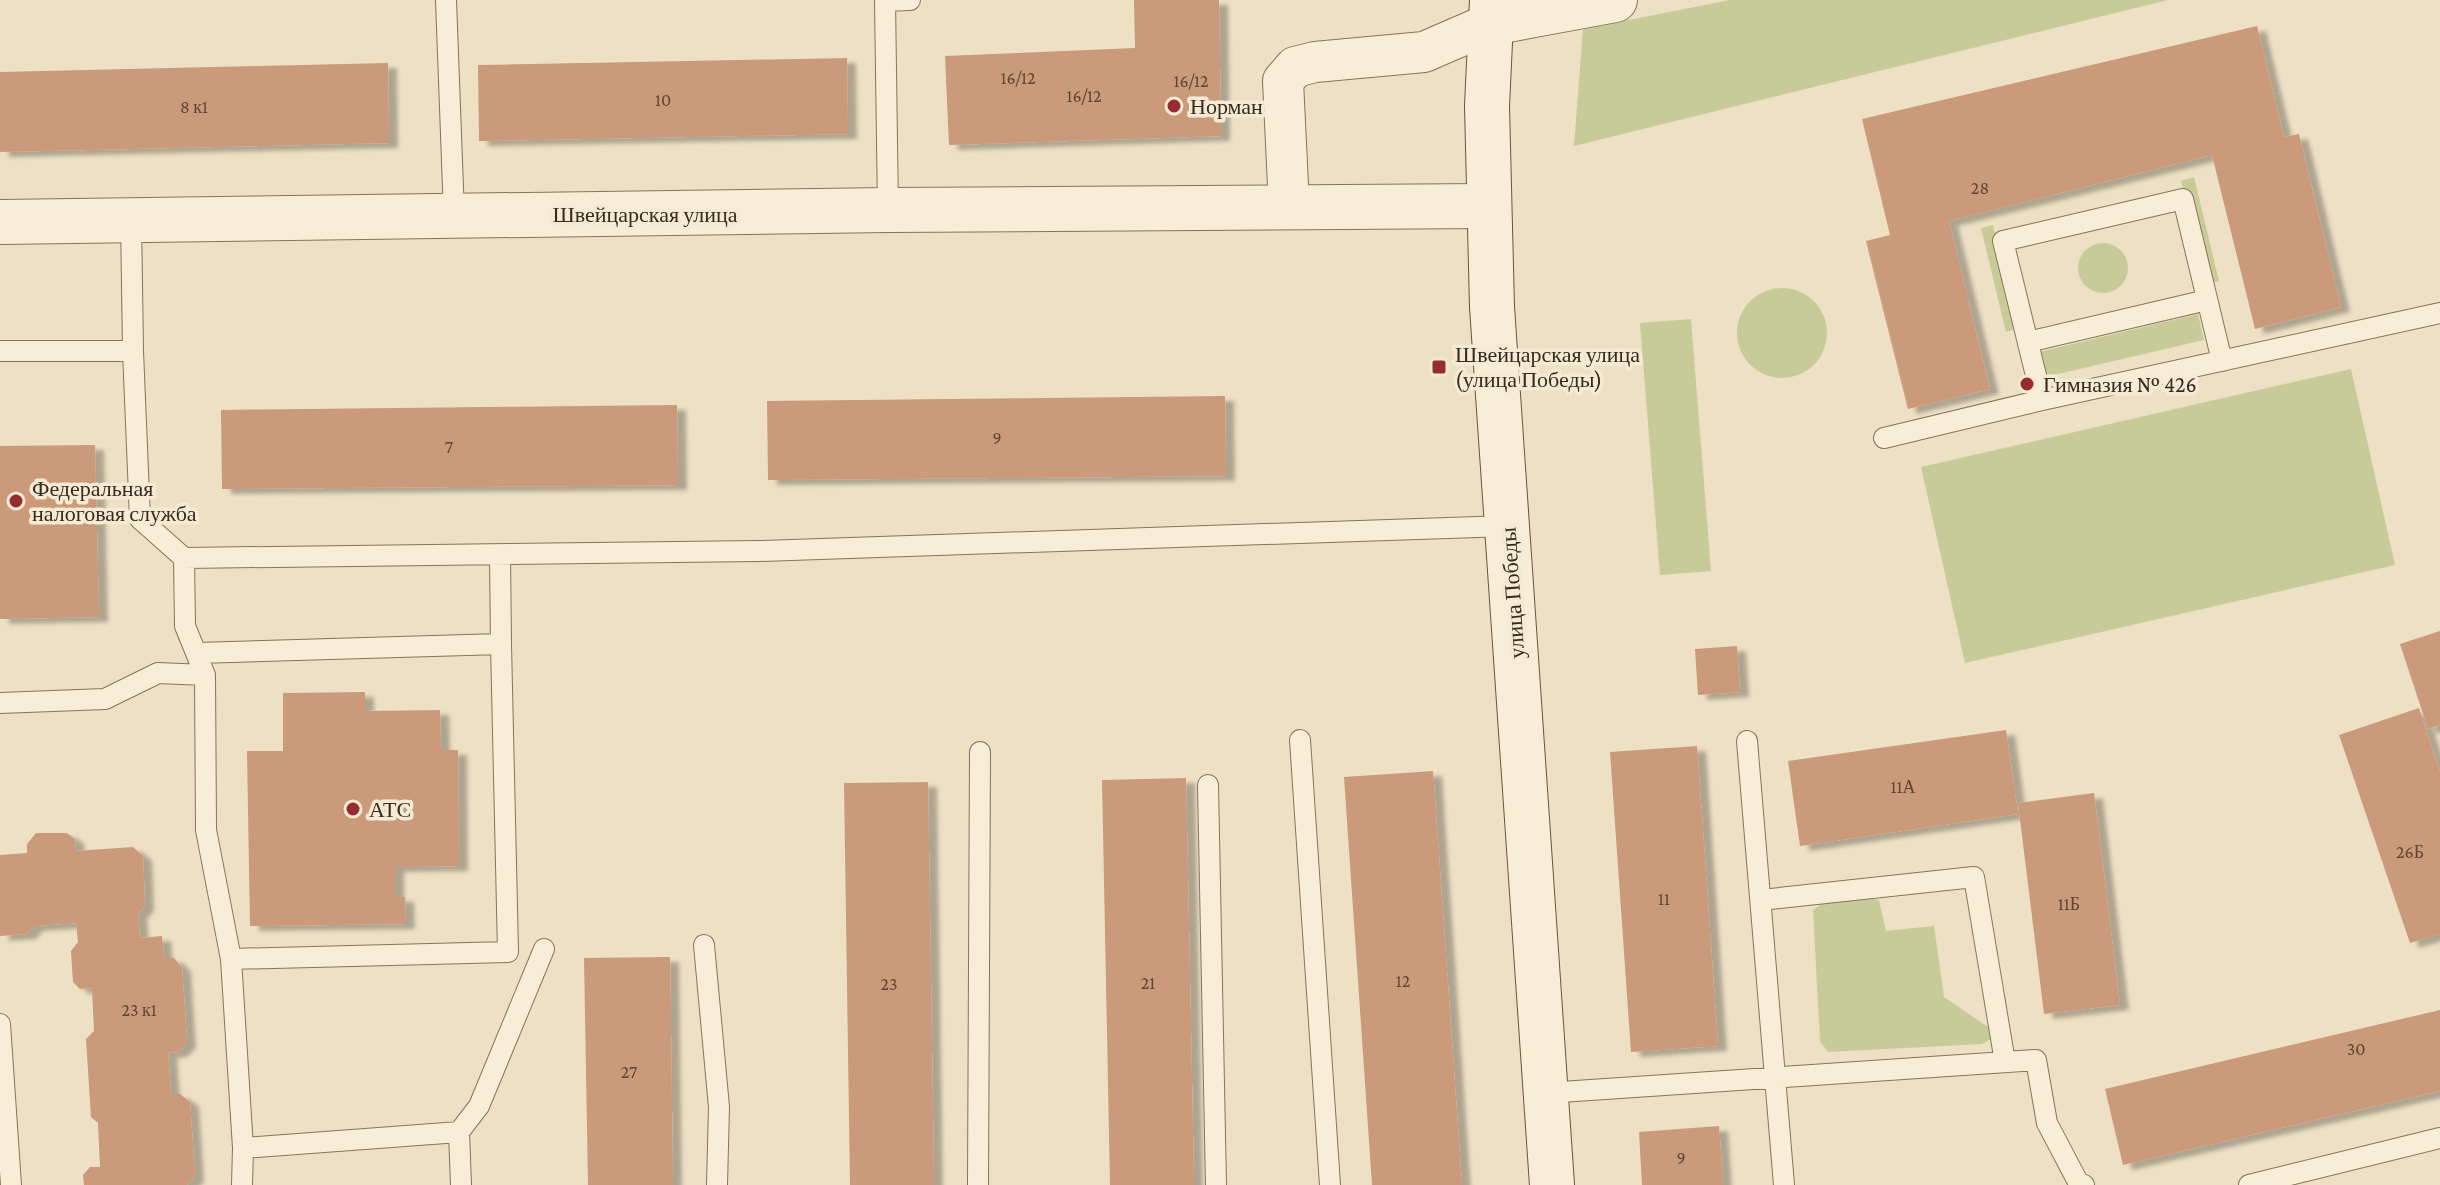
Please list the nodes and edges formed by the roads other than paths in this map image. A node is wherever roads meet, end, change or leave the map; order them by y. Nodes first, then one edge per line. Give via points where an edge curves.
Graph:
1 (446, 0) edge
2 (910, 0) edge
3 (1615, 0) edge
4 (885, 1) edge
5 (1491, 11) edge
6 (1289, 206) junction
7 (1488, 206) junction
8 (888, 210) junction
9 (454, 215) junction
10 (131, 220) junction
11 (0, 222) edge
12 (2207, 300) junction
13 (2440, 313) edge
14 (2028, 342) junction
15 (0, 351) edge
16 (133, 351) junction
17 (2222, 361) junction
18 (2042, 400) junction
19 (1884, 438) dead end
20 (1507, 526) junction
21 (500, 555) junction
22 (184, 558) junction
23 (501, 644) junction
24 (197, 653) junction
25 (205, 675) junction
26 (0, 703) edge
27 (1300, 740) dead end
28 (1747, 741) dead end
29 (980, 752) dead end
30 (1208, 785) dead end
31 (1761, 900) junction
32 (704, 945) dead end
33 (544, 949) dead end
34 (231, 959) junction
35 (0, 1024) edge
36 (2005, 1062) junction
37 (1775, 1077) junction
38 (1546, 1093) junction
39 (459, 1132) junction
40 (2440, 1138) edge
41 (243, 1148) junction
42 (11, 1185) edge
43 (242, 1185) edge
44 (461, 1185) edge
45 (717, 1185) edge
46 (978, 1185) edge
47 (1216, 1185) edge
48 (1330, 1185) edge
49 (1552, 1185) edge
50 (1784, 1185) edge
51 (2084, 1185) edge
52 (2249, 1185) edge

1 - 9 lane
2 - 4 lane
3 - 5 street
4 - 8 lane
5 - 6 street via 1424,52 1295,67 1283,81
5 - 7 street, улица Победы
6 - 7 street, Швейцарская улица
6 - 8 street, Швейцарская улица
7 - 20 street, улица Победы
8 - 9 street, Швейцарская улица
9 - 10 street, Швейцарская улица
10 - 11 street, Швейцарская улица
10 - 16 lane
12 - 14 lane
12 - 14 lane via 2183,199 2018,237 2003,241
12 - 17 lane
13 - 17 lane
14 - 18 lane
15 - 16 lane
16 - 22 lane via 140,519
17 - 18 lane
18 - 19 lane
20 - 21 lane
20 - 38 street, улица Победы
21 - 22 lane
21 - 23 lane
22 - 24 lane via 185,626
23 - 24 lane
23 - 34 lane via 508,952
24 - 25 lane
25 - 26 lane via 158,673 105,699
25 - 34 lane via 206,830
27 - 48 lane
28 - 31 lane
29 - 46 lane
30 - 47 lane
31 - 36 lane via 1974,877
31 - 37 lane
32 - 45 lane via 719,1107
33 - 39 lane via 479,1106
34 - 41 lane
35 - 42 lane
36 - 37 lane
36 - 51 lane via 2036,1060 2047,1123
37 - 38 lane
37 - 50 lane
38 - 49 street, улица Победы
39 - 41 lane
39 - 44 lane
40 - 52 lane
41 - 43 lane

